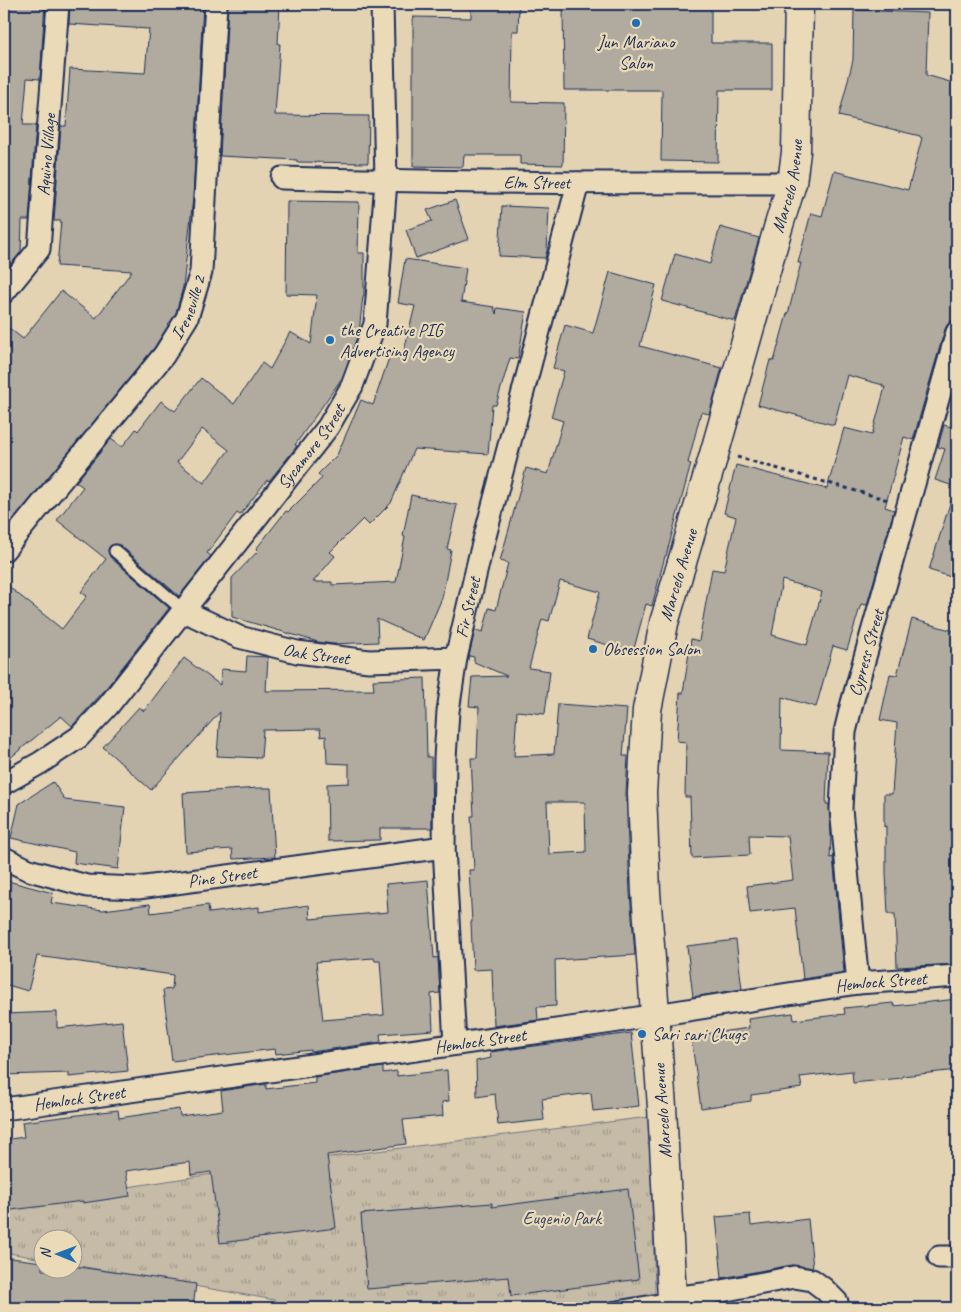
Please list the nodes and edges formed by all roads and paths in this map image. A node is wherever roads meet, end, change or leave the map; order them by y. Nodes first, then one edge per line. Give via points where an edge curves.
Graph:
1 (58, 4) edge
2 (216, 4) edge
3 (382, 4) edge
4 (799, 4) edge
5 (282, 178) dead end
6 (386, 181) junction
7 (578, 183) junction
8 (792, 183) junction
9 (4, 292) edge
10 (957, 332) edge
11 (715, 451) junction
12 (908, 506) junction
13 (4, 550) edge
14 (115, 552) dead end
15 (184, 611) junction
16 (456, 658) junction
17 (4, 782) edge
18 (444, 847) junction
19 (4, 858) edge
20 (957, 976) edge
21 (858, 983) junction
22 (655, 1014) junction
23 (455, 1044) junction
24 (4, 1109) edge
25 (672, 1303) edge
26 (837, 1305) edge
27 (612, 1308) edge

1 - 9 street, Aquino Village via 39,249
2 - 13 street, Ireneville 2 via 201,272 187,318 164,355
3 - 6 street, Sycamore Street
4 - 8 street, Marcelo Avenue via 796,152
5 - 6 street, Elm Street
6 - 7 street, Elm Street
6 - 15 street, Sycamore Street via 376,324 352,386 328,427
7 - 8 street, Elm Street
7 - 16 street, Fir Street
8 - 11 street, Marcelo Avenue
10 - 12 street, Cypress Street
11 - 12 path
11 - 22 street, Marcelo Avenue via 664,623 647,710 642,793
12 - 21 street, Cypress Street via 845,732 841,809
14 - 15 lane
15 - 16 street, Oak Street via 239,636 297,652 369,661
15 - 17 street, Sycamore Street via 79,737
16 - 18 street, Fir Street via 445,758
18 - 19 street, Pine Street via 138,888 86,886 28,870
18 - 23 street, Fir Street
20 - 21 street, Hemlock Street
21 - 22 street, Hemlock Street
22 - 23 street, Hemlock Street
22 - 25 street, Marcelo Avenue
23 - 24 street, Hemlock Street
25 - 26 street via 794,1277 812,1280
25 - 27 lane

